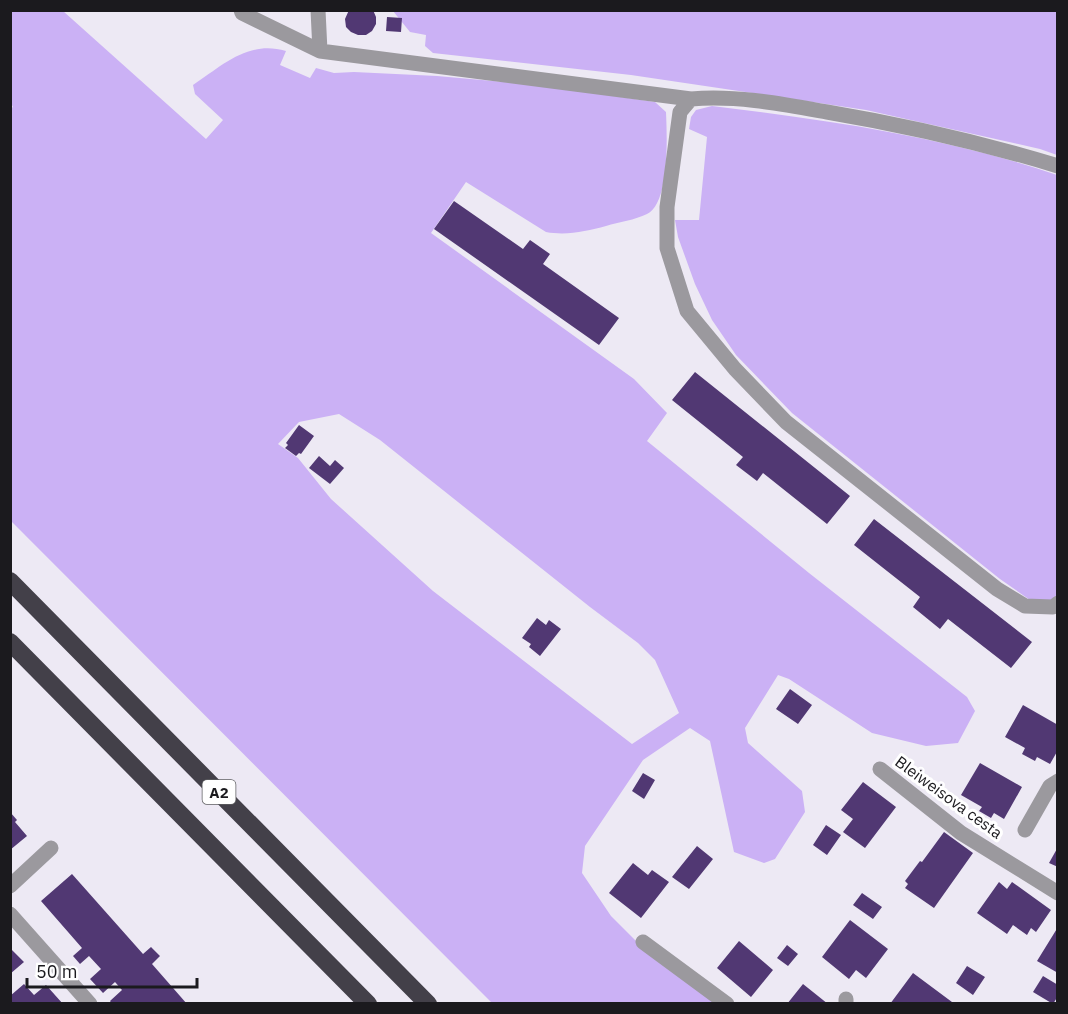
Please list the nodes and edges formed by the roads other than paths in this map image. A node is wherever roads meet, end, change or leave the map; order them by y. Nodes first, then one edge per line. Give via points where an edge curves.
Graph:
1 (241, 10) edge
2 (318, 10) edge
3 (320, 51) junction
4 (691, 99) junction
5 (1058, 166) edge
6 (10, 581) edge
7 (1058, 603) edge
8 (10, 642) edge
9 (879, 769) dead end
10 (1058, 781) edge
11 (1025, 830) dead end
12 (51, 848) dead end
13 (10, 886) edge
14 (1058, 893) edge
15 (10, 914) edge
16 (644, 942) dead end
17 (90, 1004) edge
18 (368, 1004) edge
19 (428, 1004) edge
20 (727, 1004) edge

1 - 3 street
2 - 3 street
3 - 4 street
4 - 5 street via 716,97 861,118
4 - 7 street via 680,112 667,207 667,248 687,311 786,422 988,581 1025,606 1053,607
6 - 19 highway, A2
8 - 18 highway, A2
9 - 14 street, Bleiweisova cesta via 962,833
10 - 11 street, Bleiweisova cesta via 1050,786
12 - 13 street
15 - 17 street
16 - 20 street

